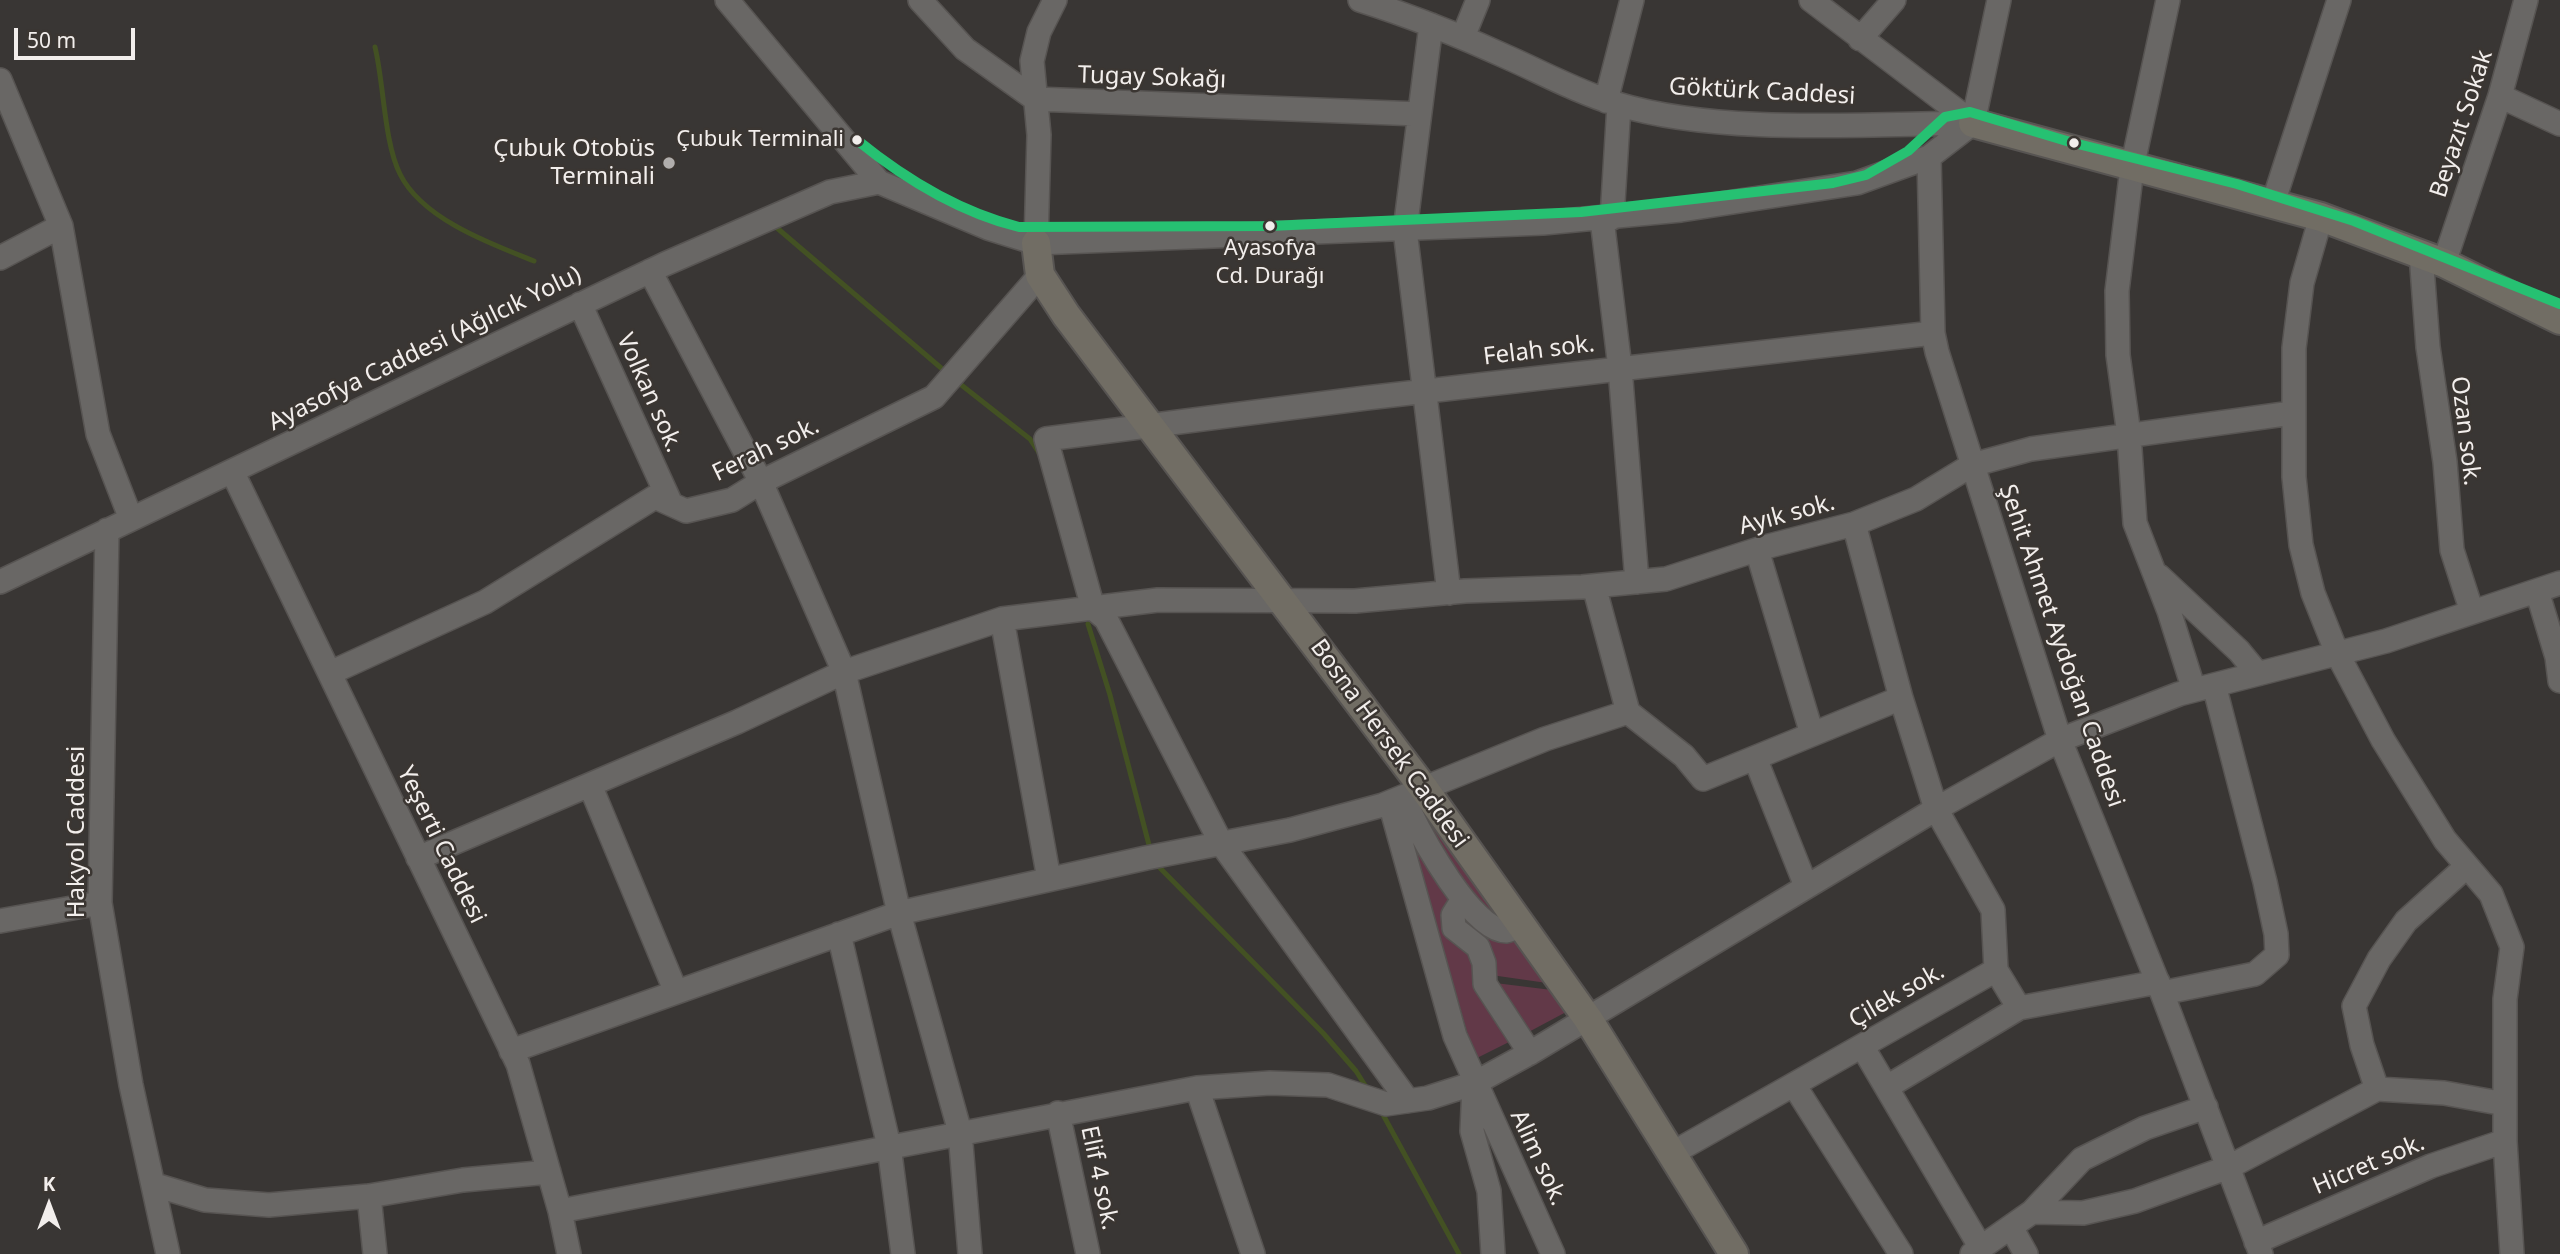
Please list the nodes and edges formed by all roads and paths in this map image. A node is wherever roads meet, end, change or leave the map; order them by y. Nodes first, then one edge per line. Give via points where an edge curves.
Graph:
1 (727, 0) edge
2 (920, 0) edge
3 (1055, 0) edge
4 (1360, 0) edge
5 (1478, 0) edge
6 (1632, 0) edge
7 (1811, 0) edge
8 (1894, 0) edge
9 (1999, 0) edge
10 (2168, 0) edge
11 (2339, 0) edge
12 (2526, 0) edge
13 (1431, 25) junction
14 (1463, 37) junction
15 (1860, 39) junction
16 (0, 80) edge
17 (2500, 96) junction
18 (1035, 99) junction
19 (1613, 103) junction
20 (1419, 114) junction
21 (1973, 123) junction
22 (2560, 124) edge
23 (1929, 157) junction
24 (2132, 168) junction
25 (878, 181) junction
26 (2273, 202) junction
27 (2320, 217) junction
28 (1607, 218) junction
29 (61, 226) junction
30 (1405, 230) junction
31 (1036, 243) junction
32 (0, 258) edge
33 (2432, 258) junction
34 (650, 271) junction
35 (1040, 275) junction
36 (580, 304) junction
37 (2560, 320) edge
38 (1933, 332) junction
39 (1620, 368) junction
40 (1426, 391) junction
41 (2292, 413) junction
42 (1151, 425) junction
43 (2129, 435) junction
44 (1972, 465) junction
45 (232, 471) junction
46 (761, 482) junction
47 (671, 504) junction
48 (131, 519) junction
49 (1854, 524) junction
50 (107, 530) junction
51 (1757, 550) junction
52 (2154, 572) junction
53 (3, 575) edge
54 (1637, 582) junction
55 (2560, 583) edge
56 (1594, 586) junction
57 (2537, 591) junction
58 (1449, 593) junction
59 (1281, 598) junction
60 (1093, 608) junction
61 (2472, 612) junction
62 (1002, 619) junction
63 (2337, 653) junction
64 (330, 673) junction
65 (844, 673) junction
66 (2258, 674) junction
67 (2560, 681) edge
68 (2204, 688) junction
69 (1901, 698) junction
70 (1628, 712) junction
71 (1812, 734) junction
72 (2060, 740) junction
73 (1755, 758) junction
74 (590, 785) junction
75 (1425, 790) junction
76 (1392, 808) junction
77 (1936, 809) junction
78 (1221, 843) junction
79 (418, 858) junction
80 (2468, 866) junction
81 (1049, 880) junction
82 (1806, 887) junction
83 (1463, 899) junction
84 (100, 903) junction
85 (899, 913) junction
86 (0, 921) edge
87 (1521, 925) junction
88 (839, 934) junction
89 (1996, 970) junction
90 (2160, 988) junction
91 (676, 992) junction
92 (2019, 1008) junction
93 (1588, 1019) junction
94 (1863, 1046) junction
95 (511, 1051) junction
96 (1530, 1053) junction
97 (1475, 1083) junction
98 (1794, 1085) junction
99 (1886, 1087) junction
100 (1197, 1088) junction
101 (2377, 1089) junction
102 (1408, 1101) junction
103 (2505, 1104) junction
104 (2206, 1107) junction
105 (1058, 1113) junction
106 (960, 1132) junction
107 (2505, 1141) junction
108 (889, 1146) junction
109 (1671, 1154) junction
110 (2229, 1167) junction
111 (549, 1172) junction
112 (155, 1185) junction
113 (369, 1196) junction
114 (560, 1211) junction
115 (2032, 1212) junction
116 (2011, 1227) junction
117 (2259, 1248) edge
118 (1976, 1251) edge
119 (2509, 1253) edge
120 (168, 1254) edge
121 (374, 1254) edge
122 (569, 1254) edge
123 (903, 1254) edge
124 (970, 1254) edge
125 (1088, 1254) edge
126 (1253, 1254) edge
127 (1493, 1254) edge
128 (1553, 1254) edge
129 (1734, 1254) edge
130 (1901, 1254) edge
131 (2026, 1254) edge

1 - 25 street
2 - 18 street via 965,49
3 - 18 street via 1034,49
4 - 13 street, Göktürk Caddesi
5 - 14 street
6 - 19 street
7 - 15 street
8 - 15 street
9 - 21 street
10 - 24 street
11 - 26 street
12 - 17 street, Beyazıt Sokak
13 - 14 street, Göktürk Caddesi
13 - 20 street
14 - 19 street, Göktürk Caddesi
15 - 21 street
16 - 29 street
17 - 22 street
17 - 33 street, Beyazıt Sokak
18 - 20 street, Tugay Sokağı
18 - 31 street via 1039,135
19 - 21 street, Göktürk Caddesi via 1730,121
19 - 28 street
20 - 30 street
21 - 23 street
21 - 24 main road
23 - 28 street via 1866,180 1815,191
23 - 38 street, Şehit Ahmet Aydoğan Caddesi
24 - 26 main road
24 - 43 street via 2117,291 2118,355
25 - 31 street via 988,228
25 - 34 street, Ayasofya Caddesi (Ağılcık Yolu) via 830,192
26 - 27 main road
27 - 33 main road
27 - 41 street via 2302,283
28 - 30 street
28 - 39 street
29 - 32 street
29 - 48 street via 98,434
30 - 31 street
30 - 40 street
31 - 35 main road, Bosna Hersek Caddesi
33 - 37 main road
33 - 61 street, Ozan sok. via 2428,347 2452,550
34 - 36 street, Ayasofya Caddesi (Ağılcık Yolu)
34 - 46 street
35 - 42 main road, Bosna Hersek Caddesi
35 - 46 street, Ferah sok. via 934,397
36 - 45 street, Ayasofya Caddesi (Ağılcık Yolu)
36 - 47 street, Volkan sok.
38 - 39 street, Felah sok.
38 - 44 street, Şehit Ahmet Aydoğan Caddesi
39 - 40 street, Felah sok.
39 - 54 street
40 - 42 street, Felah sok.
40 - 58 street
41 - 43 street, Ayık sok.
41 - 63 street via 2301,545 2313,593
42 - 59 main road, Bosna Hersek Caddesi
42 - 60 street, Felah sok. via 1046,439
43 - 44 street, Ayık sok. via 2031,449
43 - 52 street via 2135,523
44 - 49 street, Ayık sok. via 1916,499
44 - 72 street, Şehit Ahmet Aydoğan Caddesi
45 - 48 street, Ayasofya Caddesi (Ağılcık Yolu)
45 - 64 street, Yeşerti Caddesi
46 - 47 street, Ferah sok. via 732,500 686,511
46 - 65 street
47 - 64 street, Ferah sok. via 655,497 485,602
48 - 50 street, Ayasofya Caddesi (Ağılcık Yolu)
49 - 51 street, Ayık sok.
49 - 69 street
50 - 53 street, Ayasofya Caddesi (Ağılcık Yolu)
50 - 84 street, Hakyol Caddesi
51 - 54 street, Ayık sok. via 1666,579
51 - 71 street
52 - 66 street
52 - 68 street
54 - 56 street, Ayık sok.
55 - 57 street
56 - 58 street, Ayık sok.
56 - 70 street
57 - 61 street
57 - 67 street
58 - 59 street, Ayık sok. via 1355,601
59 - 60 street, Ayık sok. via 1158,600
59 - 75 main road, Bosna Hersek Caddesi
60 - 62 street, Ayık sok.
60 - 78 street via 1106,620
61 - 63 street
62 - 65 street, Ayık sok.
62 - 81 street
63 - 66 street
63 - 80 street via 2397,762 2445,840
64 - 79 street, Yeşerti Caddesi
65 - 74 street, Ayık sok.
65 - 85 street
66 - 68 street
68 - 72 street
68 - 90 street via 2265,882 2277,955 2255,974
69 - 71 street
69 - 77 street
70 - 73 street via 1684,756 1703,779
70 - 75 street via 1545,739
71 - 73 street
72 - 77 street
72 - 90 street, Şehit Ahmet Aydoğan Caddesi
73 - 82 street
74 - 79 street, Ayık sok.
74 - 91 street
75 - 76 street
75 - 87 main road, Bosna Hersek Caddesi
76 - 78 street
76 - 83 street via 1409,810 1429,850
76 - 97 street, Alim sok. via 1455,1036
77 - 82 street
77 - 89 street via 1993,910
78 - 81 street
78 - 102 street
79 - 95 street, Yeşerti Caddesi
80 - 101 street via 2406,921 2354,1006
80 - 103 street via 2491,894 2512,947 2505,999
81 - 85 street
82 - 93 street
83 - 87 street via 1499,929
83 - 96 street via 1453,915 1454,928 1478,947 1485,984
84 - 86 street
84 - 112 street, Hakyol Caddesi via 131,1085
85 - 88 street
85 - 106 street
87 - 93 main road, Bosna Hersek Caddesi
88 - 91 street
88 - 108 street
89 - 92 street
89 - 94 street, Çilek sok.
90 - 92 street
90 - 104 street, Şehit Ahmet Aydoğan Caddesi
91 - 95 street
92 - 99 street
93 - 96 street
93 - 109 main road, Bosna Hersek Caddesi
94 - 98 street, Çilek sok.
94 - 99 street
95 - 111 street, Yeşerti Caddesi
96 - 97 street
97 - 102 street
97 - 127 street via 1472,1131 1489,1191
97 - 128 street, Alim sok.
98 - 109 street, Çilek sok.
98 - 130 street
99 - 118 street
100 - 102 street via 1328,1085 1386,1104
100 - 105 street
100 - 126 street
101 - 103 street via 2444,1093
101 - 110 street
103 - 107 street
104 - 110 street, Şehit Ahmet Aydoğan Caddesi
104 - 115 street via 2146,1128 2082,1159
105 - 106 street
105 - 125 street, Elif 4 sok.
106 - 108 street
106 - 124 street
107 - 117 street, Hicret sok. via 2431,1166
107 - 119 street
108 - 114 street
108 - 123 street
109 - 129 main road, Bosna Hersek Caddesi
110 - 115 street via 2083,1213
110 - 117 street, Şehit Ahmet Aydoğan Caddesi
111 - 113 street
111 - 114 street, Yeşerti Caddesi
112 - 113 street via 205,1200 247,1205
112 - 120 street, Hakyol Caddesi
113 - 121 street
114 - 122 street, Yeşerti Caddesi
115 - 116 street
116 - 118 street
116 - 131 street

